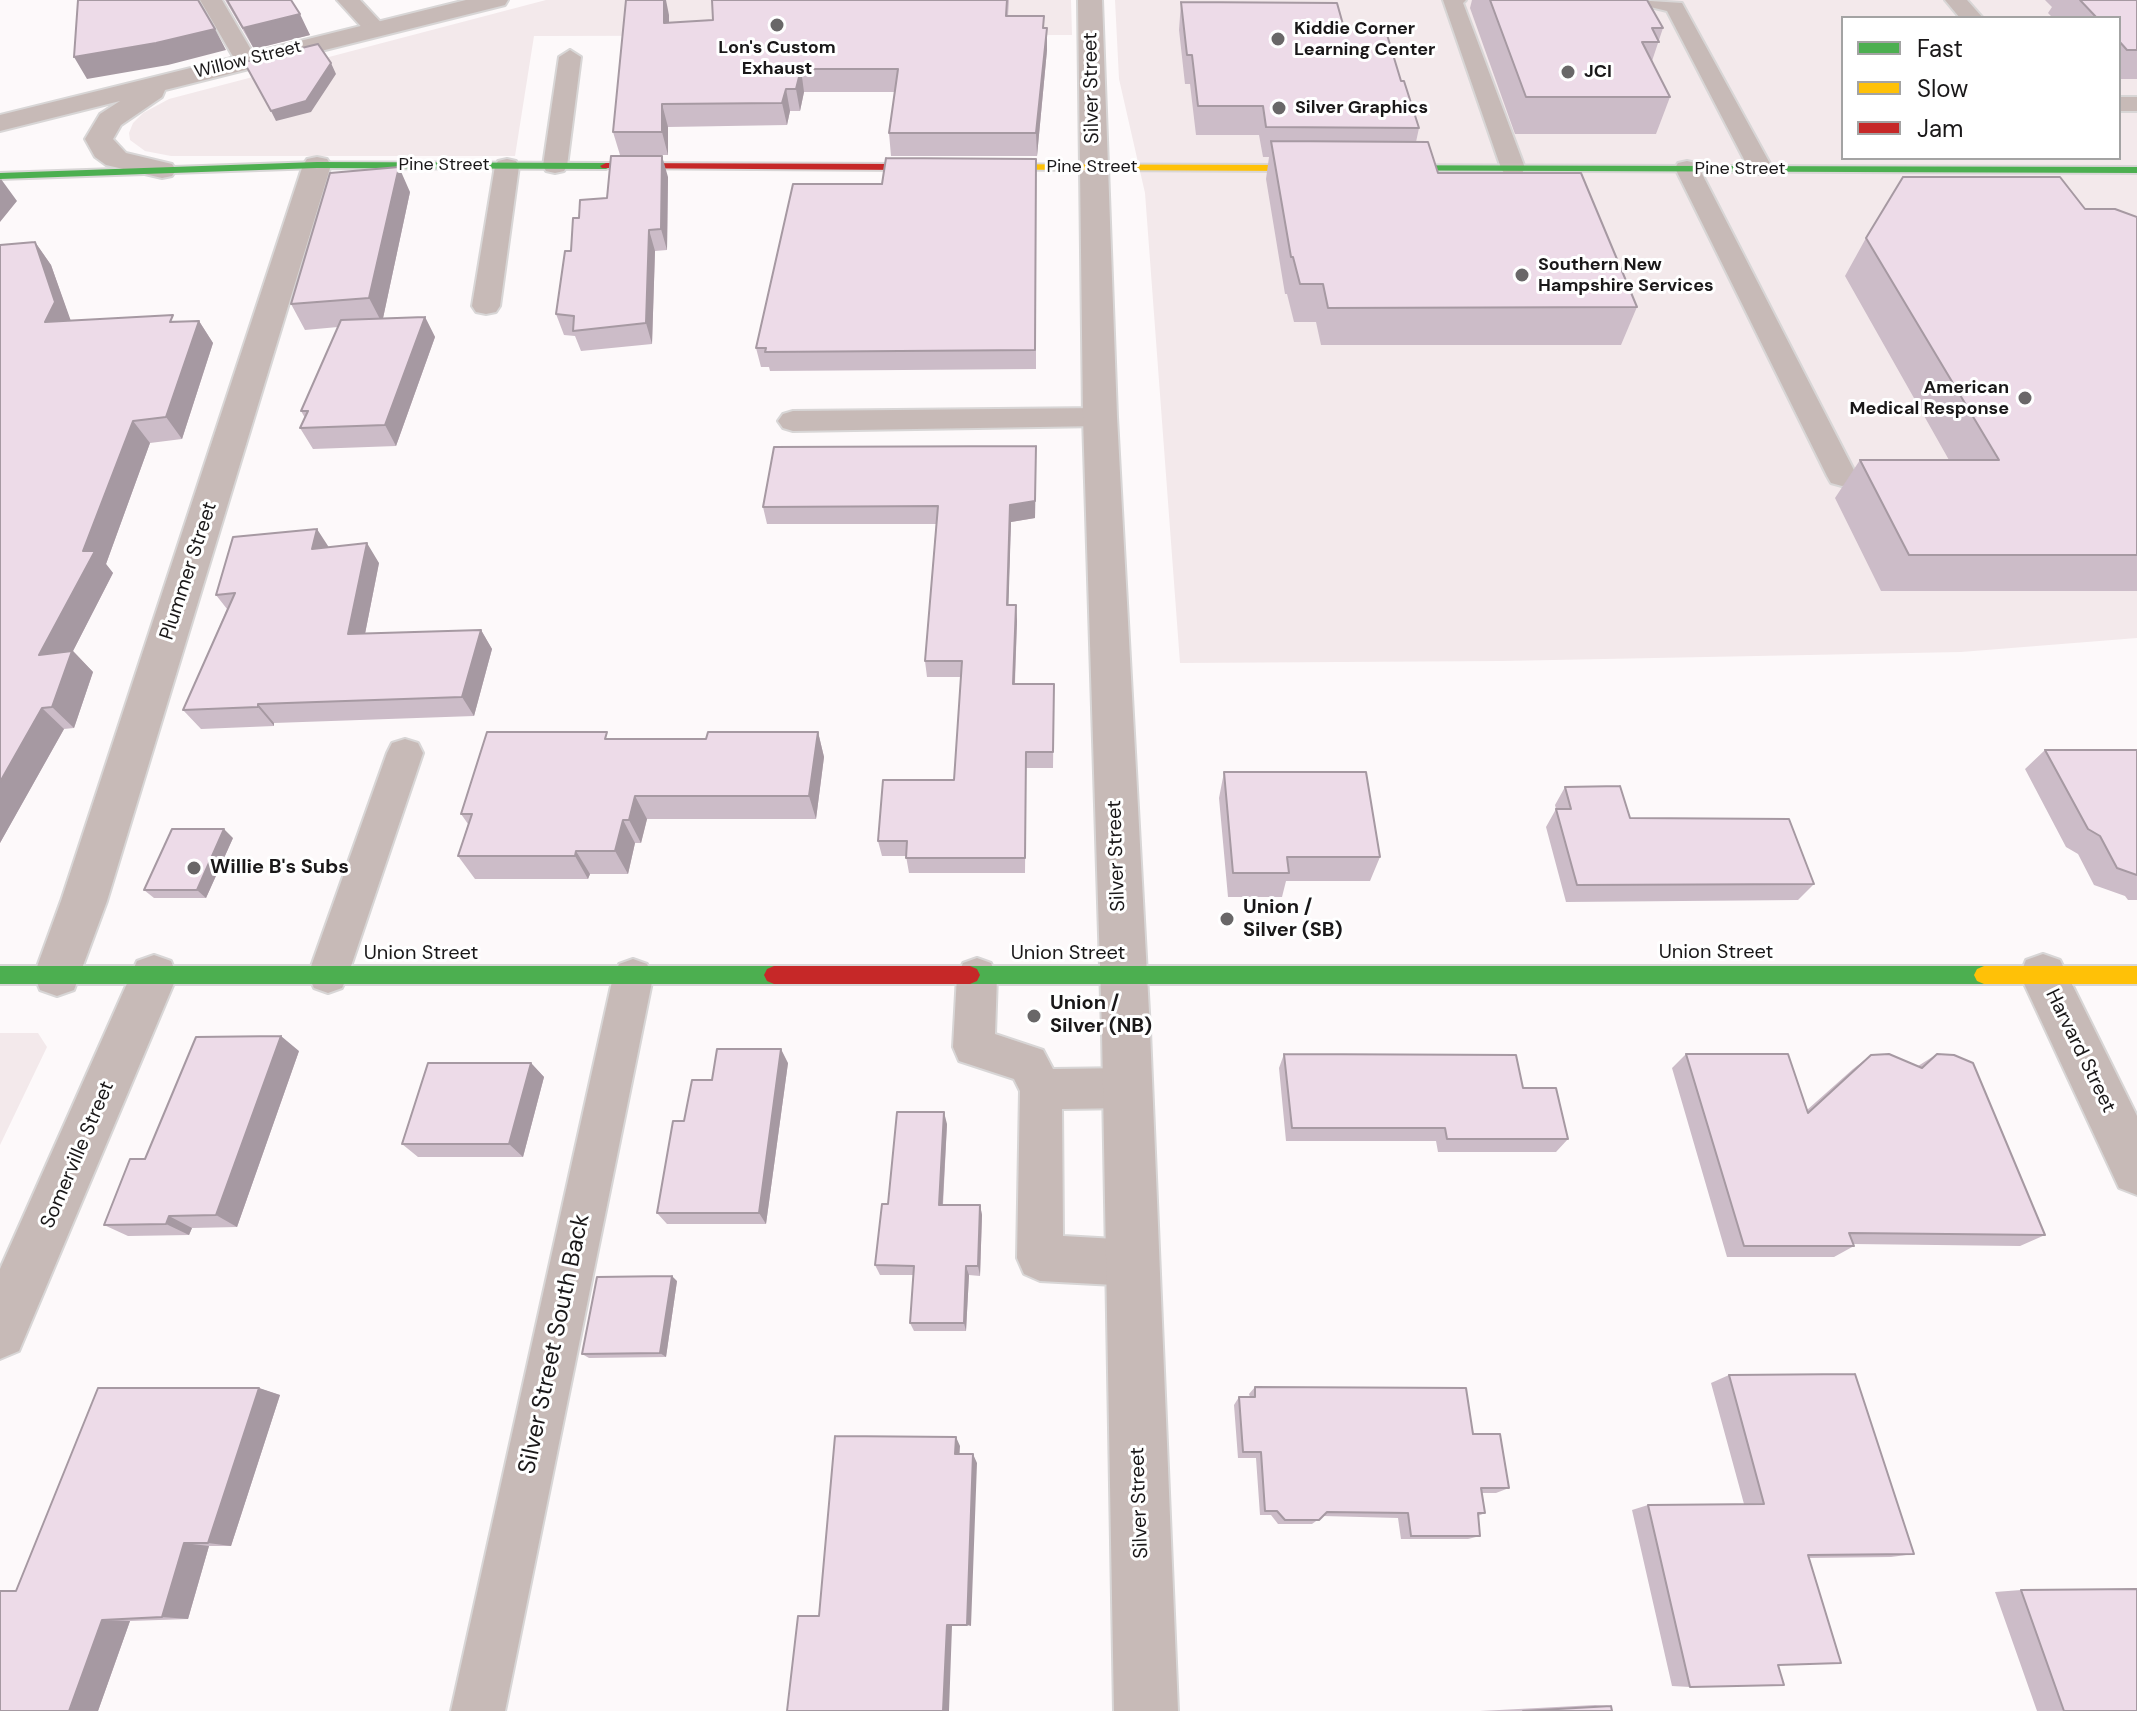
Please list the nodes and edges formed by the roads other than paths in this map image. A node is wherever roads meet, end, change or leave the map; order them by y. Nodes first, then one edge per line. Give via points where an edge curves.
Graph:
1 (211, 0) edge
2 (348, 0) edge
3 (496, 0) edge
4 (1090, 0) edge
5 (1455, 0) edge
6 (1645, 0) edge
7 (1956, 0) edge
8 (1970, 16) edge
9 (376, 29) junction
10 (570, 57) dead end
11 (246, 60) junction
12 (176, 78) junction
13 (0, 123) edge
14 (317, 165) junction
15 (507, 166) junction
16 (555, 166) junction
17 (1094, 167) junction
18 (1513, 168) junction
19 (1687, 168) junction
20 (1761, 169) junction
21 (162, 170) junction
22 (2136, 172) edge
23 (0, 176) edge
24 (486, 306) dead end
25 (1100, 417) junction
26 (793, 421) dead end
27 (1842, 476) dead end
28 (405, 753) dead end
29 (0, 975) edge
30 (57, 975) junction
31 (328, 975) junction
32 (2043, 975) junction
33 (2137, 975) edge
34 (154, 976) junction
35 (977, 976) junction
36 (1123, 976) junction
37 (633, 977) junction
38 (1128, 1088) junction
39 (1041, 1089) junction
40 (2137, 1170) edge
41 (1133, 1263) junction
42 (0, 1332) edge
43 (478, 1711) edge
44 (1146, 1711) edge

1 - 11 lane
2 - 9 lane
3 - 9 street, Willow Street
4 - 17 street, Silver Street
5 - 18 lane
6 - 20 lane via 1675,7
7 - 8 lane
9 - 11 street, Willow Street
10 - 16 lane
11 - 12 street, Willow Street
12 - 13 street, Willow Street
12 - 21 street via 124,108 99,139 116,159
14 - 15 street, Pine Street
14 - 21 street, Pine Street
14 - 30 street, Plummer Street
15 - 16 street, Pine Street
15 - 24 lane
16 - 17 street, Pine Street
17 - 18 street, Pine Street
17 - 25 street, Silver Street
18 - 19 street, Pine Street
19 - 20 street, Pine Street
19 - 27 lane
20 - 22 street, Pine Street
21 - 23 street, Pine Street
25 - 26 lane
25 - 36 street, Silver Street
28 - 31 lane
29 - 30 street, Union Street
30 - 34 street, Union Street
31 - 34 street, Union Street
31 - 37 street, Union Street
32 - 33 street, Union Street
32 - 36 street, Union Street
32 - 40 street, Harvard Street
34 - 42 street, Somerville Street
35 - 36 street, Union Street
35 - 37 street, Union Street
35 - 39 lane via 974,1047 1028,1064
36 - 38 street, Silver Street
37 - 43 lane, Silver Street South Back
38 - 39 lane
38 - 41 street, Silver Street
39 - 41 lane via 1040,1258
41 - 44 street, Silver Street

